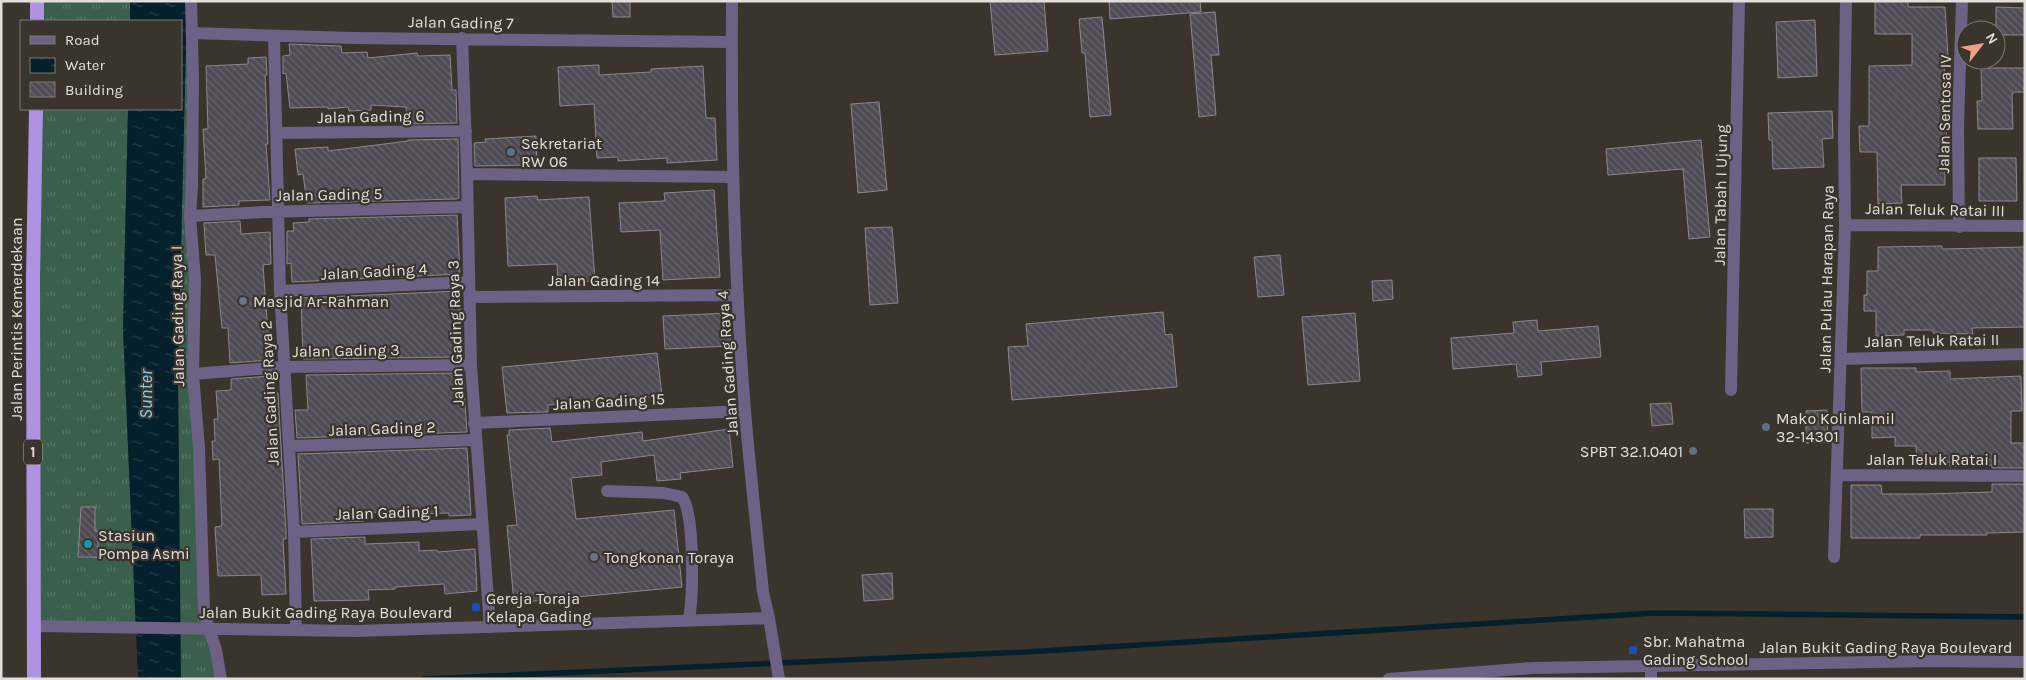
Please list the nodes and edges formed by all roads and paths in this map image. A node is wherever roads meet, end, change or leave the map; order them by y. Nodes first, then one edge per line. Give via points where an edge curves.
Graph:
1 (38, 1) edge
2 (191, 1) edge
3 (732, 1) edge
4 (1739, 1) edge
5 (1846, 1) edge
6 (1962, 1) edge
7 (37, 20) edge
8 (192, 33) junction
9 (274, 36) junction
10 (462, 38) junction
11 (731, 42) junction
12 (36, 110) edge
13 (466, 131) junction
14 (277, 133) junction
15 (467, 174) junction
16 (733, 177) junction
17 (468, 207) junction
18 (278, 211) junction
19 (190, 216) junction
20 (1845, 225) junction
21 (2025, 226) edge
22 (1959, 227) junction
23 (469, 282) junction
24 (280, 291) junction
25 (738, 295) junction
26 (470, 297) junction
27 (2025, 354) edge
28 (1841, 359) junction
29 (471, 365) junction
30 (283, 367) junction
31 (192, 374) junction
32 (1731, 390) dead end
33 (745, 411) junction
34 (474, 423) junction
35 (475, 440) junction
36 (289, 446) junction
37 (1838, 475) junction
38 (2025, 476) edge
39 (607, 491) dead end
40 (482, 524) junction
41 (294, 532) junction
42 (1834, 557) dead end
43 (769, 618) junction
44 (689, 619) junction
45 (34, 626) junction
46 (490, 627) junction
47 (205, 629) junction
48 (296, 629) junction
49 (2025, 662) edge
50 (1651, 665) junction
51 (34, 679) edge
52 (221, 679) edge
53 (779, 679) edge
54 (1389, 679) edge
55 (1652, 679) edge

1 - 7 highway
2 - 8 street, Jalan Gading Raya I
3 - 11 street, Jalan Gading Raya 4
4 - 32 street, Jalan Tabah I Ujung
5 - 20 street, Jalan Pulau Harapan Raya
6 - 22 street, Jalan Sentosa IV
8 - 9 street, Jalan Gading 7
8 - 19 street, Jalan Gading Raya I
9 - 10 street, Jalan Gading 7
9 - 14 street, Jalan Gading Raya 2
10 - 11 street, Jalan Gading 7
10 - 13 street, Jalan Gading Raya 3
11 - 16 street, Jalan Gading Raya 4
12 - 45 highway, Jalan Perintis Kemerdekaan / 1 via 32,278
13 - 14 street, Jalan Gading 6
13 - 15 street, Jalan Gading Raya 3
14 - 18 street, Jalan Gading Raya 2
15 - 16 street
15 - 17 street, Jalan Gading Raya 3
16 - 25 street, Jalan Gading Raya 4
17 - 18 street, Jalan Gading 5
17 - 23 street, Jalan Gading Raya 3
18 - 19 street, Jalan Gading 5
18 - 24 street, Jalan Gading Raya 2
19 - 31 street, Jalan Gading Raya I via 194,279
20 - 22 street, Jalan Teluk Ratai III
20 - 28 street, Jalan Pulau Harapan Raya
21 - 22 street, Jalan Teluk Ratai III
23 - 24 street, Jalan Gading 4
23 - 26 street, Jalan Gading Raya 3
24 - 30 street, Jalan Gading Raya 2
25 - 26 street, Jalan Gading 14
25 - 33 street, Jalan Gading Raya 4
26 - 29 street, Jalan Gading Raya 3
27 - 28 street, Jalan Teluk Ratai II
28 - 37 street, Jalan Pulau Harapan Raya
29 - 30 street, Jalan Gading 3
29 - 34 street, Jalan Gading Raya 3
30 - 31 street, Jalan Gading 3
30 - 36 street, Jalan Gading Raya 2
31 - 47 street, Jalan Gading Raya I via 199,456
33 - 34 street, Jalan Gading 15
33 - 43 street, Jalan Gading Raya 4 via 763,592
34 - 35 street, Jalan Gading Raya 3
35 - 36 street, Jalan Gading 2
35 - 40 street, Jalan Gading Raya 3
36 - 41 street, Jalan Gading Raya 2
37 - 38 street, Jalan Teluk Ratai I
37 - 42 street, Jalan Pulau Harapan Raya
39 - 44 street via 664,493 682,497 690,517 692,603
40 - 41 street, Jalan Gading 1
40 - 46 street, Jalan Gading Raya 3
41 - 48 street, Jalan Gading Raya 2
43 - 44 street, Jalan Bukit Gading Raya Boulevard
43 - 53 street, Jalan Gading Raya 4
44 - 46 street, Jalan Bukit Gading Raya Boulevard
45 - 47 street, Jalan Bukit Gading Raya Boulevard
45 - 51 highway, Jalan Perintis Kemerdekaan / 1
46 - 48 street, Jalan Bukit Gading Raya Boulevard via 356,631
47 - 48 street, Jalan Bukit Gading Raya Boulevard
47 - 52 street, Jalan Gading Raya I via 216,650
49 - 50 street, Jalan Bukit Gading Raya Boulevard
50 - 54 street, Jalan Bukit Gading Raya Boulevard via 1532,668
50 - 55 street

